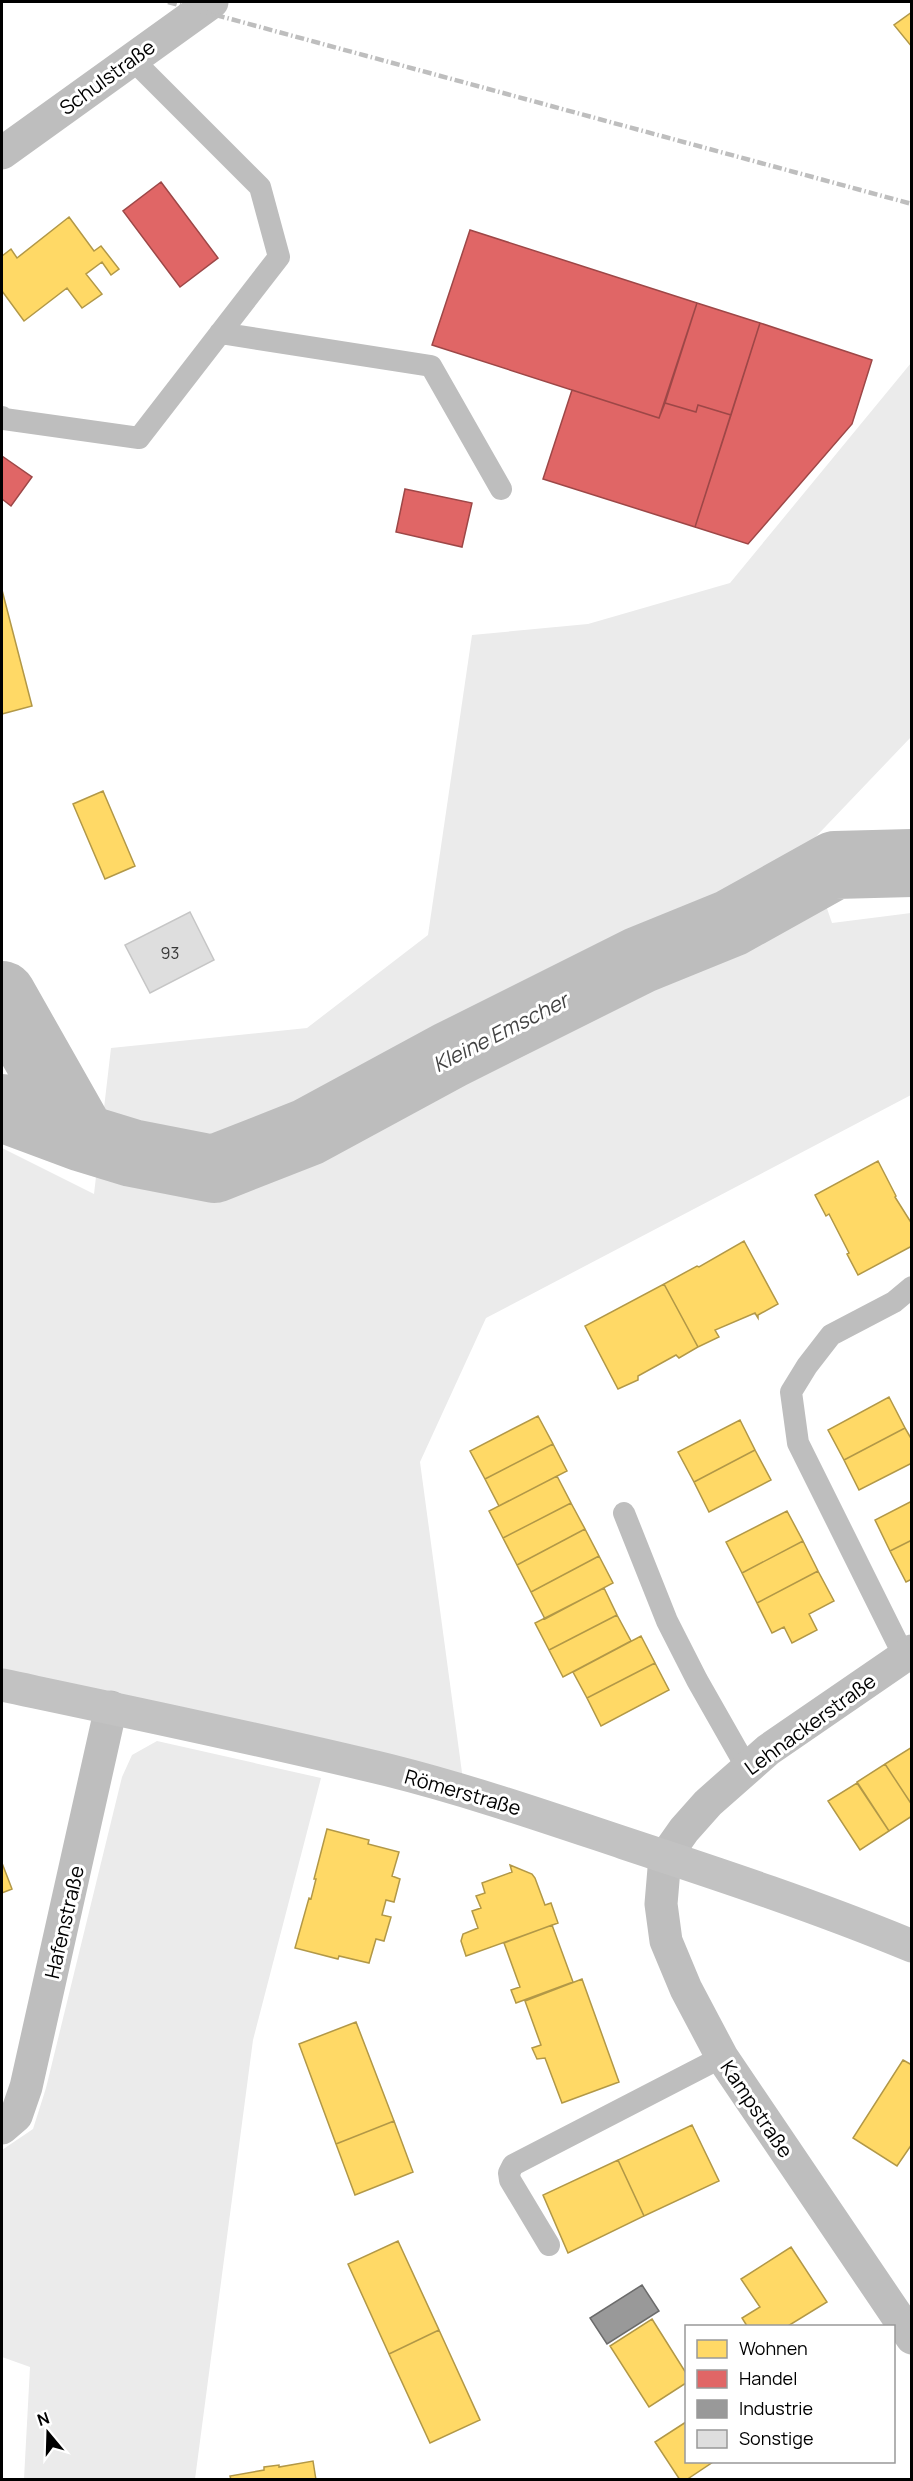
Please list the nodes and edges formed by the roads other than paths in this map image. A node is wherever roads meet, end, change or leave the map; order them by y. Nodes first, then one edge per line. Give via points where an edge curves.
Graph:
1 (212, 2) edge
2 (132, 59) junction
3 (2, 153) edge
4 (220, 333) junction
5 (2, 417) edge
6 (501, 489) dead end
7 (912, 1287) edge
8 (624, 1513) dead end
9 (908, 1653) edge
10 (2, 1684) edge
11 (111, 1707) junction
12 (747, 1768) junction
13 (665, 1857) junction
14 (912, 1946) edge
15 (722, 2057) junction
16 (2, 2128) edge
17 (549, 2245) dead end
18 (912, 2338) edge

1 - 2 street, Schulstraße
2 - 3 street, Schulstraße
2 - 4 lane via 260,187 279,257
4 - 5 lane via 139,438
4 - 6 lane via 431,366
7 - 9 lane via 894,1302 831,1335 791,1392 798,1443
8 - 12 lane via 667,1621
9 - 12 street, Lehnackerstraße
10 - 11 street, Römerstraße
11 - 13 street, Römerstraße via 389,1771
11 - 16 street, Hafenstraße via 26,2086 16,2116
12 - 13 street, Lehnackerstraße via 708,1803
13 - 14 street, Römerstraße
13 - 15 street, Kampstraße via 661,1904 666,1941
15 - 17 lane via 513,2166 510,2181
15 - 18 street, Kampstraße

